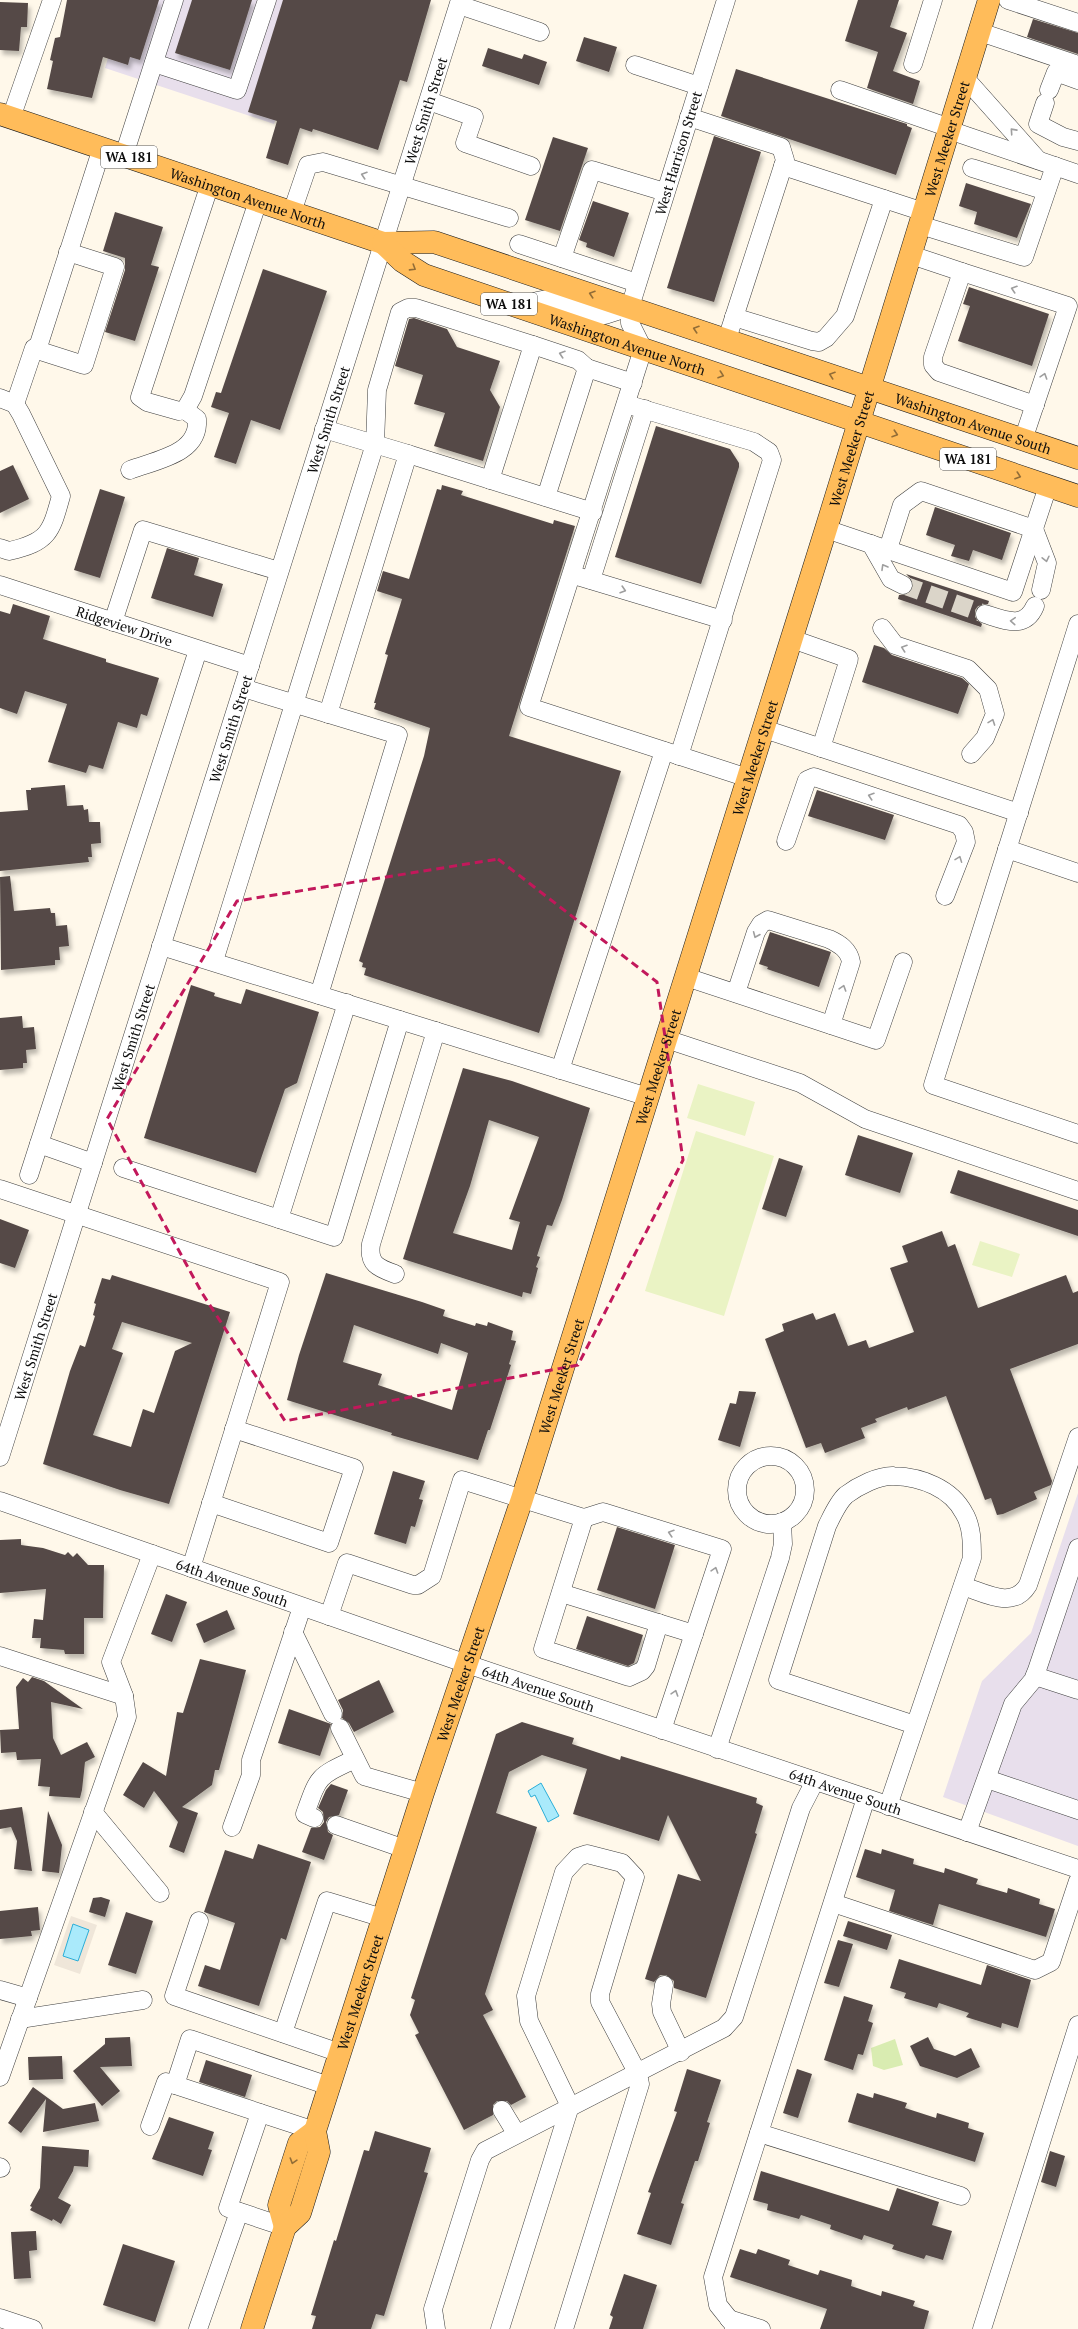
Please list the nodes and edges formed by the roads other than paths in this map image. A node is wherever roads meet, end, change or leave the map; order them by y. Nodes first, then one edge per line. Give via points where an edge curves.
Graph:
1 (52, 0) edge
2 (174, 0) edge
3 (267, 0) edge
4 (726, 0) edge
5 (933, 0) edge
6 (989, 0) edge
7 (1008, 0) edge
8 (460, 2) edge
9 (1078, 23) edge
10 (540, 32) dead end
11 (980, 32) junction
12 (154, 63) junction
13 (913, 64) dead end
14 (635, 65) dead end
15 (1078, 65) edge
16 (966, 78) junction
17 (1078, 80) edge
18 (698, 86) junction
19 (840, 90) dead end
20 (429, 101) junction
21 (6, 116) edge
22 (689, 117) junction
23 (950, 129) junction
24 (1078, 142) edge
25 (102, 148) junction
26 (124, 155) junction
27 (1047, 163) junction
28 (531, 166) dead end
29 (783, 166) junction
30 (972, 168) dead end
31 (1078, 174) edge
32 (210, 184) junction
33 (402, 187) junction
34 (1046, 191) junction
35 (665, 192) junction
36 (884, 199) junction
37 (258, 200) junction
38 (292, 212) junction
39 (509, 218) dead end
40 (922, 219) junction
41 (383, 243) junction
42 (519, 244) dead end
43 (68, 252) junction
44 (911, 255) junction
45 (562, 258) junction
46 (962, 272) junction
47 (637, 283) junction
48 (630, 306) junction
49 (530, 311) junction
50 (734, 317) junction
51 (727, 339) junction
52 (533, 345) junction
53 (643, 349) junction
54 (37, 350) junction
55 (587, 368) junction
56 (633, 383) junction
57 (869, 388) junction
58 (7, 401) edge
59 (626, 404) junction
60 (1035, 405) junction
61 (645, 409) junction
62 (185, 410) junction
63 (858, 422) junction
64 (324, 428) junction
65 (1023, 440) junction
66 (375, 444) junction
67 (408, 454) junction
68 (1078, 458) edge
69 (130, 470) dead end
70 (490, 480) junction
71 (1048, 486) junction
72 (1078, 496) edge
73 (546, 497) junction
74 (593, 512) junction
75 (826, 528) junction
76 (1034, 529) junction
77 (871, 544) junction
78 (0, 548) edge
79 (888, 549) junction
80 (279, 571) junction
81 (572, 574) junction
82 (591, 580) junction
83 (0, 585) edge
84 (903, 585) tunnel mouth
85 (1041, 590) dead end
86 (1035, 606) dead end
87 (985, 614) tunnel mouth
88 (723, 620) junction
89 (113, 622) junction
90 (1078, 624) edge
91 (882, 628) dead end
92 (792, 639) junction
93 (198, 650) junction
94 (250, 666) junction
95 (243, 688) junction
96 (294, 704) junction
97 (328, 714) junction
98 (764, 729) junction
99 (821, 748) junction
100 (672, 754) junction
101 (971, 754) dead end
102 (748, 778) junction
103 (1019, 813) junction
104 (786, 840) dead end
105 (1007, 849) junction
106 (1078, 873) edge
107 (945, 896) dead end
108 (161, 946) junction
109 (214, 962) junction
110 (903, 962) dead end
111 (686, 977) junction
112 (736, 993) junction
113 (318, 994) junction
114 (347, 1004) junction
115 (400, 1020) junction
116 (831, 1025) junction
117 (436, 1031) junction
118 (666, 1039) junction
119 (560, 1070) junction
120 (648, 1097) junction
121 (1078, 1134) edge
122 (39, 1144) junction
123 (93, 1163) junction
124 (123, 1168) dead end
125 (29, 1175) dead end
126 (0, 1189) edge
127 (1078, 1191) edge
128 (76, 1216) junction
129 (279, 1219) junction
130 (395, 1274) dead end
131 (234, 1429) junction
132 (1078, 1437) edge
133 (0, 1457) edge
134 (522, 1498) junction
135 (0, 1501) edge
136 (211, 1503) junction
137 (584, 1518) junction
138 (782, 1522) dead end
139 (1078, 1548) edge
140 (152, 1554) junction
141 (191, 1568) junction
142 (963, 1586) junction
143 (561, 1592) junction
144 (302, 1606) junction
145 (328, 1616) junction
146 (659, 1623) junction
147 (294, 1632) junction
148 (694, 1634) junction
149 (0, 1656) edge
150 (467, 1664) junction
151 (1035, 1676) junction
152 (1078, 1690) edge
153 (124, 1696) junction
154 (915, 1725) junction
155 (662, 1730) junction
156 (717, 1749) junction
157 (355, 1759) junction
158 (987, 1780) junction
159 (815, 1781) junction
160 (423, 1794) junction
161 (866, 1798) junction
162 (888, 1806) junction
163 (1078, 1810) edge
164 (93, 1812) junction
165 (314, 1818) dead end
166 (336, 1825) dead end
167 (232, 1827) dead end
168 (967, 1832) junction
169 (405, 1849) junction
170 (1078, 1869) edge
171 (1078, 1881) edge
172 (160, 1893) dead end
173 (833, 1903) junction
174 (383, 1918) junction
175 (199, 1921) dead end
176 (664, 1984) dead end
177 (0, 1990) edge
178 (28, 1998) junction
179 (143, 2000) dead end
180 (20, 2019) junction
181 (1078, 2026) edge
182 (283, 2033) junction
183 (681, 2052) junction
184 (340, 2053) junction
185 (638, 2074) junction
186 (0, 2077) edge
187 (175, 2085) junction
188 (329, 2086) junction
189 (570, 2106) junction
190 (502, 2110) dead end
191 (260, 2113) junction
192 (150, 2126) dead end
193 (315, 2131) junction
194 (516, 2133) junction
195 (759, 2133) junction
196 (961, 2196) dead end
197 (239, 2212) junction
198 (285, 2227) junction
199 (0, 2318) edge
200 (732, 2324) edge
201 (33, 2329) edge
202 (198, 2329) edge
203 (252, 2329) edge
204 (436, 2329) edge
205 (500, 2329) edge
206 (564, 2329) edge
207 (761, 2329) edge
208 (982, 2329) edge

1 - 21 street
2 - 12 street
3 - 12 street via 237,90
4 - 18 street, West Harrison Street
5 - 13 street
6 - 11 main road, West Meeker Street
7 - 9 street
8 - 10 street
8 - 20 street, West Smith Street
11 - 15 street
11 - 16 main road, West Meeker Street
12 - 26 street
14 - 18 street
16 - 23 main road, West Meeker Street
27 -> 16 street
17 - 24 street via 1056,72 1038,124
18 - 22 street, West Harrison Street
19 - 23 street
20 - 28 street via 474,117 465,143
20 - 33 street, West Smith Street
21 - 25 main road, Washington Avenue North / WA 181
22 - 29 street via 781,147 785,160
22 - 35 street, West Harrison Street
23 - 27 street
23 - 40 main road, West Meeker Street
25 - 26 main road, Washington Avenue North / WA 181
25 - 43 street
26 - 32 main road, Washington Avenue North / WA 181
27 - 31 street
27 - 34 street
29 - 36 street
29 - 50 street
30 - 34 street
32 - 37 main road, Washington Avenue North / WA 181
32 - 62 street via 140,397 147,402 179,411
33 -> 38 street via 323,162 308,165
33 - 39 street
33 - 41 street, West Smith Street
34 - 40 street via 1024,257
35 - 45 street via 592,170
35 - 47 street, West Harrison Street
36 - 40 street
36 - 50 street via 845,316 826,338 818,342 812,341
37 - 38 main road, Washington Avenue North / WA 181
37 - 62 street via 193,396
38 - 41 main road, Washington Avenue North / WA 181
40 - 44 main road, West Meeker Street
48 -> 41 main road, Washington Avenue North / WA 181 via 434,242
41 -> 49 main road, Washington Avenue North / WA 181 via 402,261 424,275
41 - 64 street, West Smith Street
42 - 45 street
43 - 54 street
43 - 54 street via 115,267 84,365
44 - 46 street
44 - 57 main road, West Meeker Street
45 - 47 street
46 - 60 street via 933,357 933,365 939,372
60 -> 46 street via 1068,306
47 - 48 street, West Harrison Street
48 - 49 street via 605,315 595,315 547,299 537,302
51 -> 48 main road, Washington Avenue North / WA 181
48 - 53 street, West Harrison Street via 630,323
49 - 53 main road, Washington Avenue North / WA 181
50 - 51 street
57 -> 51 main road, Washington Avenue North / WA 181
55 -> 52 street via 578,360
52 - 66 street via 416,308 400,312 377,390
52 - 70 street
53 - 56 street
53 -> 63 main road, Washington Avenue North / WA 181
54 - 58 street via 34,348
55 - 56 street
55 - 73 street
56 - 59 street
57 - 63 main road, West Meeker Street
57 - 65 main road, Washington Avenue South / WA 181
58 - 78 street via 61,496 48,534 43,539 9,551
59 - 61 street
59 - 74 street
60 - 65 street
61 - 82 street
61 - 88 street via 754,442 769,452 772,460
62 - 69 street via 197,419 198,426 192,442 179,452
63 -> 71 main road, WA 181
63 - 75 main road, West Meeker Street
64 - 66 street
64 - 80 street, West Smith Street
65 - 68 main road, Washington Avenue South / WA 181
66 - 67 street
66 - 96 street
67 - 70 street
67 - 97 street
70 - 73 street
71 - 72 main road, WA 181
71 - 76 street
73 - 74 street
74 - 81 street
75 - 77 street
75 - 92 main road, West Meeker Street
76 - 79 street via 921,491 902,505
76 - 79 street via 1014,592
76 -> 85 street via 1048,563
77 - 79 street
84 -> 77 street via 891,579
80 - 89 street via 143,530
80 - 94 street, West Smith Street
81 - 82 street
81 - 100 street via 530,708
82 -> 88 street
83 - 89 street, Ridgeview Drive
86 -> 87 street via 1027,618 1018,622
88 - 100 street
89 - 93 street, Ridgeview Drive
90 - 103 street
101 -> 91 street via 986,738 994,714 988,689 968,669 894,645
92 - 98 main road, West Meeker Street
92 - 99 street via 849,659
93 - 94 street, Ridgeview Drive
93 - 122 street
94 - 95 street, West Smith Street
95 - 96 street
95 - 108 street, West Smith Street
96 - 97 street
96 - 109 street
97 - 113 street via 398,735
98 - 99 street
98 - 102 main road, West Meeker Street
99 - 103 street
100 - 102 street
100 - 119 street
102 - 111 main road, West Meeker Street
103 - 105 street
107 -> 104 street via 966,842 959,825 814,777 807,780
105 - 106 street
105 - 121 street via 933,1085
108 - 109 street
108 - 123 street, West Smith Street
109 - 113 street
110 - 116 street via 876,1040
111 - 112 street
111 - 118 main road, West Meeker Street
112 - 116 street
116 -> 112 street via 852,962 850,955 830,939 768,920 761,924
113 - 114 street
114 - 115 street
114 - 129 street
115 - 117 street
115 - 129 street via 334,1237
117 - 119 street
117 - 130 street via 371,1244 370,1254 373,1262 381,1269
118 - 120 main road, West Meeker Street
118 - 127 street via 800,1082 865,1119
119 - 120 street
120 - 134 main road, West Meeker Street
122 - 123 street
122 - 125 street
123 - 128 street, West Smith Street
124 - 129 street
126 - 128 street
128 - 131 street via 280,1282
128 - 133 street, West Smith Street
131 - 136 street
131 - 136 street via 354,1468 328,1543
132 - 142 street via 1028,1585 1022,1594 1013,1599 1005,1599
134 - 137 street
134 - 145 street via 462,1480 432,1576 418,1585 413,1585 347,1563
134 - 150 main road, West Meeker Street
135 - 140 street, 64th Avenue South
136 - 141 street
137 - 143 street
148 -> 137 street via 722,1549 603,1512
138 - 156 street via 784,1544 780,1558
139 - 151 street
140 - 141 street, 64th Avenue South
140 - 153 street via 111,1662
141 - 144 street, 64th Avenue South
142 - 154 street
142 - 154 street via 972,1558 972,1536 965,1513 956,1501 939,1487 921,1480 893,1476 868,1483 845,1496 827,1526 778,1680
143 - 146 street
143 - 146 street via 543,1649 624,1677 634,1676 646,1666
144 - 145 street, 64th Avenue South
144 - 147 street
145 - 150 street, 64th Avenue South
146 - 148 street
147 - 157 street
147 - 167 street via 251,1760 251,1775
155 -> 148 street
149 - 153 street
150 - 155 street, 64th Avenue South
150 - 160 main road, West Meeker Street
151 - 152 street
151 - 158 street via 1013,1704
153 - 164 street via 126,1717
154 - 162 street
155 - 156 street, 64th Avenue South
156 - 159 street, 64th Avenue South
157 - 160 street via 364,1776
157 - 165 street via 324,1774 316,1784 305,1814
158 - 163 street
158 - 168 street
159 - 161 street, 64th Avenue South
159 - 183 street via 801,1808 734,2017 724,2028
160 - 169 main road, West Meeker Street
161 - 162 street, 64th Avenue South
161 - 173 street
162 - 168 street, 64th Avenue South
164 - 172 street
164 - 178 street
166 - 169 street
168 - 170 street, 64th Avenue South
169 - 174 main road, West Meeker Street
171 - 173 street via 1051,1962 1035,1970
173 - 195 street
174 - 182 street via 327,1901
174 - 184 main road, West Meeker Street
175 - 182 street via 174,1996
176 - 183 street via 662,2012
177 - 178 street
178 - 180 street
179 - 180 street
180 - 186 street
181 - 208 street
182 - 184 street
183 - 185 street
184 - 188 main road, West Meeker Street
185 - 189 street
185 - 189 street via 600,2002 600,1994 635,1877 622,1863 587,1854 578,1857 564,1872 526,1996 529,2021
185 - 206 street via 640,2084
187 - 188 street via 190,2039
187 - 191 street
187 - 192 street via 166,2082
188 - 193 main road, West Meeker Street
189 - 194 street
189 - 205 street
190 - 194 street
191 - 193 street
191 - 197 street via 228,2208
193 - 198 main road, West Meeker Street via 319,2152 300,2213
194 - 204 street via 491,2146 480,2160 433,2309
195 - 196 street
195 - 200 street via 713,2277 718,2305
197 - 198 street
197 - 202 street
198 - 203 main road, West Meeker Street
199 - 201 street
200 - 207 street

